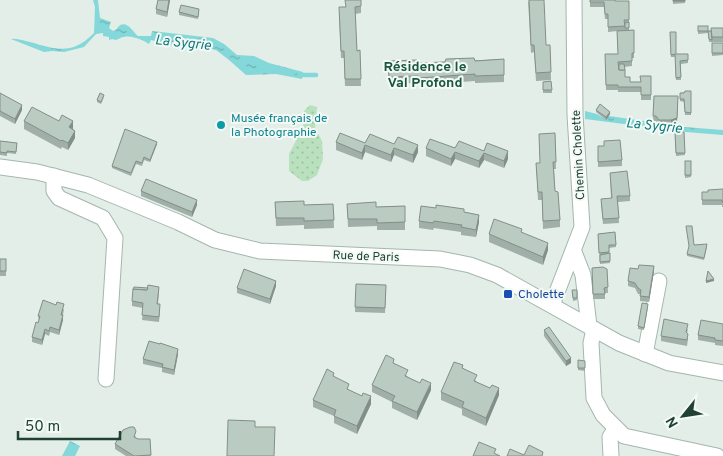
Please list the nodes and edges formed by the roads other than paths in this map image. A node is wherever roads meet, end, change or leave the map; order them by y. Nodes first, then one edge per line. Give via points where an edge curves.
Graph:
1 (574, 0) edge
2 (0, 166) edge
3 (54, 176) junction
4 (574, 252) junction
5 (659, 281) dead end
6 (552, 305) junction
7 (592, 327) junction
8 (645, 354) junction
9 (723, 373) edge
10 (106, 379) dead end
11 (616, 428) junction
12 (612, 456) edge
13 (717, 456) edge

1 - 4 street, Chemin Cholette via 575,115 582,227
2 - 3 street, Rue de Paris
3 - 6 street, Rue de Paris via 88,185 216,240 260,251 440,259 497,275
3 - 10 street via 54,191 59,198 103,218 115,238
4 - 6 street, Chemin Cholette
4 - 7 street via 583,275
5 - 8 street
6 - 7 street, Rue de Paris
7 - 8 street, Rue de Paris
7 - 11 street via 594,398 603,415
8 - 9 street, Rue de Paris via 669,363
11 - 12 street via 610,437
11 - 13 street via 624,436

